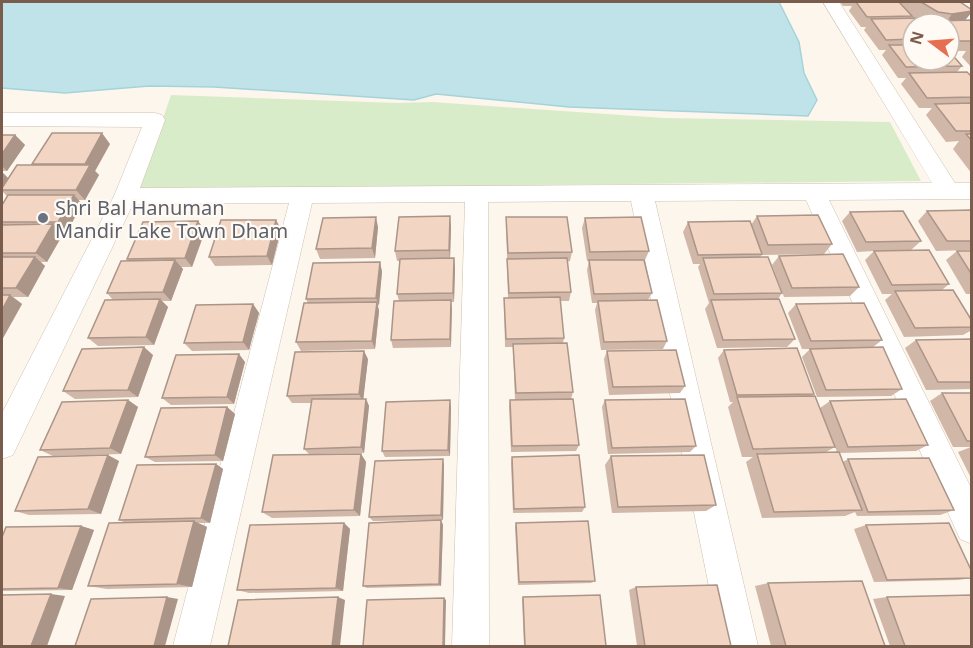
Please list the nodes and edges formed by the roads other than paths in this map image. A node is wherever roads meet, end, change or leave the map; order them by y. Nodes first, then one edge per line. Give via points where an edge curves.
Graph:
1 (831, 2) edge
2 (948, 2) edge
3 (970, 17) edge
4 (2, 119) edge
5 (948, 191) junction
6 (972, 191) edge
7 (642, 192) junction
8 (814, 192) junction
9 (477, 193) junction
10 (303, 194) junction
11 (125, 196) junction
12 (2, 444) edge
13 (972, 527) edge
14 (192, 646) edge
15 (471, 646) edge
16 (740, 646) edge

1 - 5 street
2 - 3 street
4 - 11 street via 155,120
5 - 6 street
5 - 8 street
7 - 8 street
7 - 9 street
7 - 16 street
8 - 13 street
9 - 10 street
9 - 15 street
10 - 11 street
10 - 14 street
11 - 12 street

